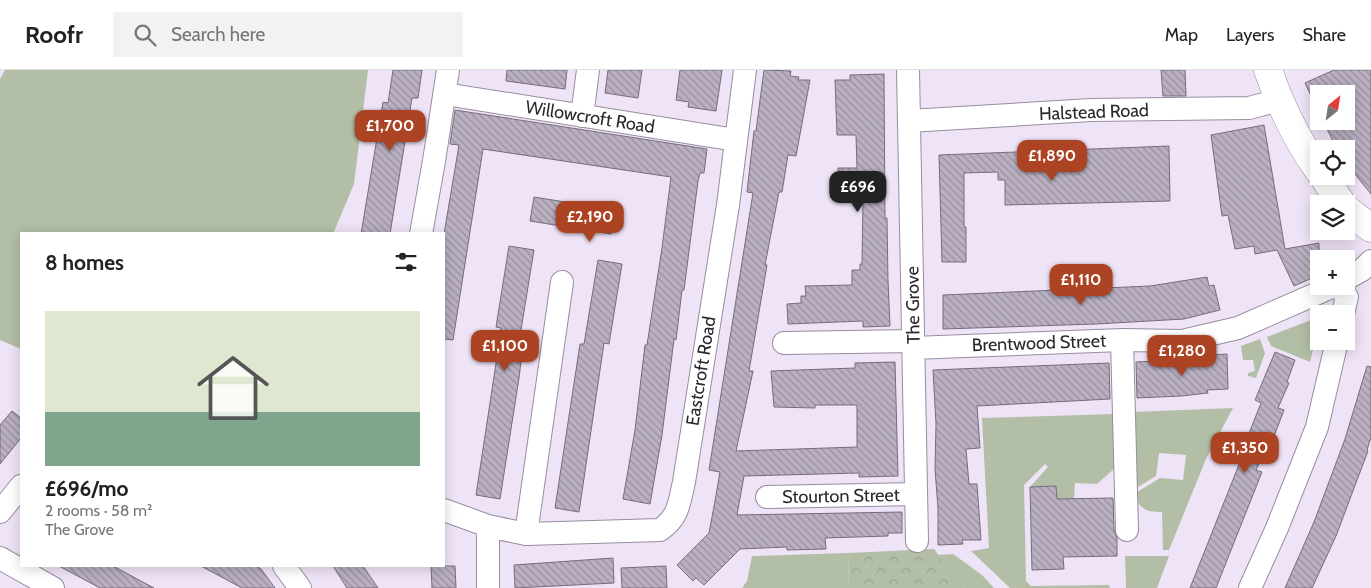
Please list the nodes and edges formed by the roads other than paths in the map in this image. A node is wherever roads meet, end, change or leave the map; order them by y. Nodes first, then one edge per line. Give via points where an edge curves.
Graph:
1 (448, 70) edge
2 (588, 70) edge
3 (745, 70) edge
4 (908, 70) edge
5 (1268, 70) edge
6 (445, 94) junction
7 (1279, 100) junction
8 (582, 116) junction
9 (909, 121) junction
10 (736, 140) junction
11 (1310, 158) edge
12 (1355, 216) edge
13 (1371, 228) edge
14 (421, 232) edge
15 (1371, 261) edge
16 (1355, 274) edge
17 (562, 282) dead end
18 (1313, 295) edge
19 (1122, 340) junction
20 (784, 343) dead end
21 (913, 344) junction
22 (1335, 350) edge
23 (20, 487) edge
24 (916, 494) junction
25 (766, 497) dead end
26 (445, 510) edge
27 (0, 512) edge
28 (488, 526) junction
29 (1127, 530) dead end
30 (526, 534) junction
31 (917, 541) dead end
32 (0, 558) edge
33 (285, 567) edge
34 (53, 588) edge
35 (300, 588) edge
36 (488, 588) edge
37 (1250, 588) edge

1 - 6 street
2 - 8 street
3 - 10 street, Eastcroft Road
4 - 9 street, The Grove
5 - 7 main road
6 - 8 street, Willowcroft Road
6 - 14 street
7 - 9 street, Halstead Road via 1249,108 1091,110
7 - 11 main road
8 - 10 street, Willowcroft Road
9 - 21 street, The Grove
10 - 30 street, Eastcroft Road via 684,482 676,515 660,530
12 - 13 main road
15 - 16 street
17 - 30 street
18 - 19 street, Brentwood Street via 1238,328 1182,341
19 - 21 street, Brentwood Street
19 - 29 street
20 - 21 street, Brentwood Street
21 - 24 street, The Grove
22 - 37 street via 1317,427
23 - 27 street
24 - 25 street, Stourton Street
24 - 31 street, The Grove
26 - 28 street, Eastcroft Road
28 - 30 street, Eastcroft Road
28 - 36 street
32 - 34 street
33 - 35 street

